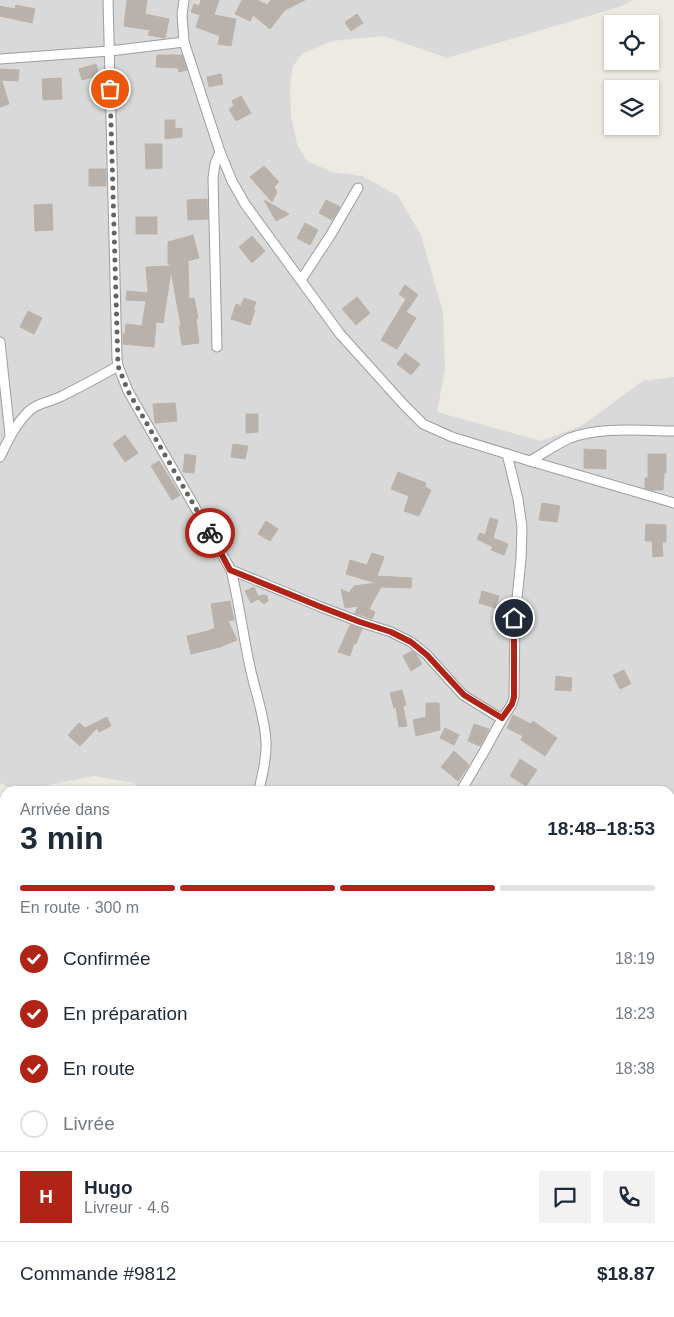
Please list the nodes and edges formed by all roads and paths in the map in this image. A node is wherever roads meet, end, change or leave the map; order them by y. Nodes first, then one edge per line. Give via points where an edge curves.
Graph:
1 (108, 0) edge
2 (184, 0) edge
3 (184, 42) junction
4 (110, 51) junction
5 (0, 59) edge
6 (220, 152) junction
7 (358, 188) dead end
8 (301, 280) junction
9 (0, 342) edge
10 (217, 347) dead end
11 (118, 366) junction
12 (674, 431) edge
13 (10, 435) junction
14 (507, 454) junction
15 (0, 457) edge
16 (530, 461) junction
17 (674, 503) edge
18 (230, 570) junction
19 (502, 718) junction
20 (260, 786) edge
21 (464, 786) edge

1 - 4 street
2 - 3 street
3 - 4 street
3 - 6 street
4 - 5 street
4 - 11 street
6 - 8 street via 245,204
6 - 10 street via 213,178
7 - 8 street
8 - 14 street via 340,334 423,424
9 - 13 street
11 - 13 street via 30,410
11 - 18 street via 128,391
12 - 16 street via 584,434 569,438
13 - 15 street
14 - 16 street
14 - 19 street via 522,527 514,618 514,697
16 - 17 street
18 - 19 street via 411,642 464,695
18 - 20 street via 266,740 266,763
19 - 21 street

